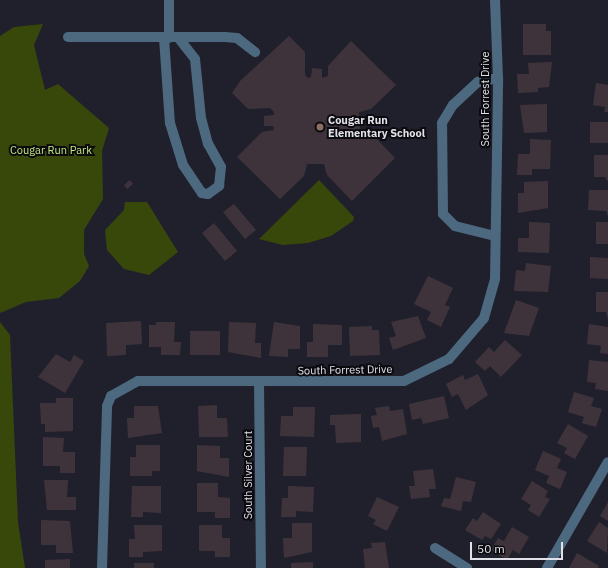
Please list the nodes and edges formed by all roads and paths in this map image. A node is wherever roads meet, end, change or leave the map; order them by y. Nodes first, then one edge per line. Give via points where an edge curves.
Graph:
1 (169, 0) edge
2 (495, 0) edge
3 (68, 36) dead end
4 (170, 38) junction
5 (255, 52) dead end
6 (498, 78) junction
7 (496, 236) junction
8 (259, 382) junction
9 (608, 462) edge
10 (435, 548) dead end
11 (102, 568) edge
12 (261, 568) edge
13 (468, 568) edge
14 (547, 568) edge

1 - 4 street
2 - 6 street, South Forrest Drive
3 - 4 street
4 - 4 street via 170,123 183,165 202,193 208,194 219,186 221,167 208,144 201,118 195,59
4 - 5 street via 237,38
6 - 7 street, South Forrest Drive
6 - 7 street via 478,82 453,105 442,123 443,214 456,226
7 - 8 street, South Forrest Drive via 495,279 484,318 449,359 404,381
8 - 11 street, South Forrest Drive via 138,381 111,396 107,406
8 - 12 street, South Silver Court
9 - 14 street
10 - 13 street

